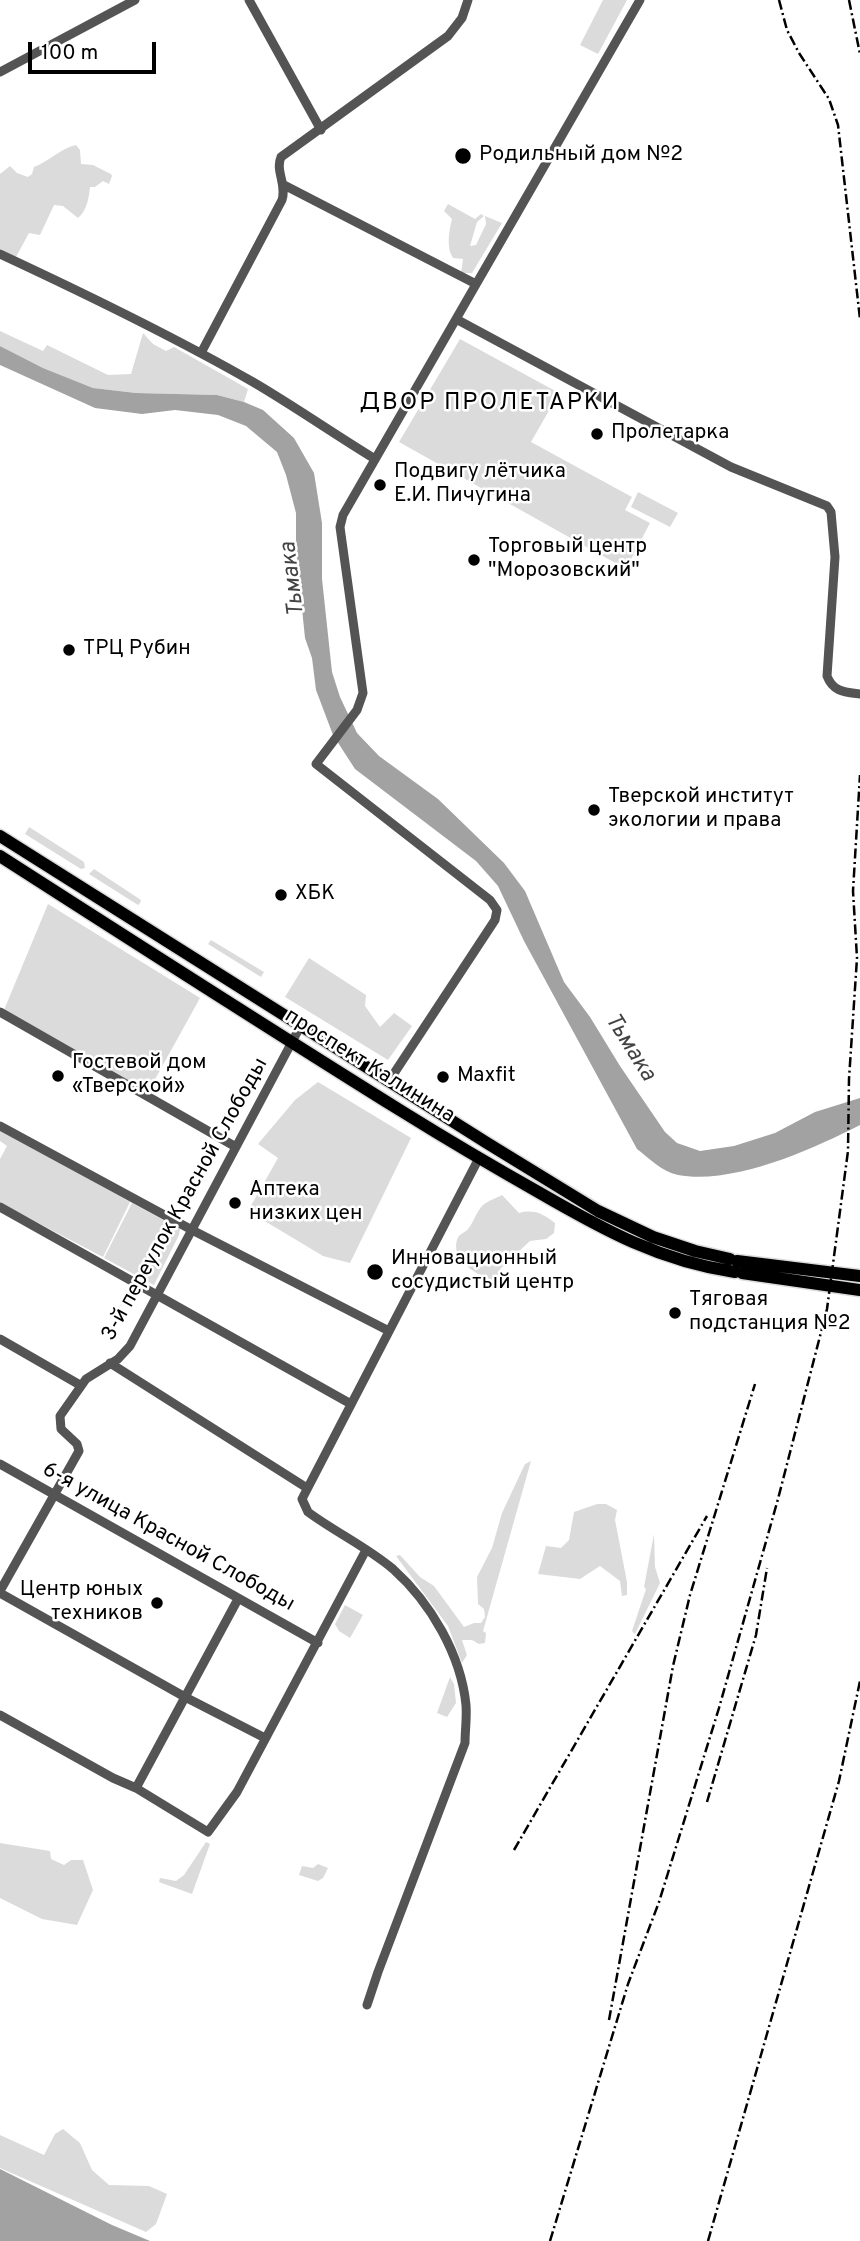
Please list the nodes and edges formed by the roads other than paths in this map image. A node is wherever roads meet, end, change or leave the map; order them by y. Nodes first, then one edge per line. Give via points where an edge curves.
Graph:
1 (135, 0) edge
2 (249, 0) edge
3 (468, 0) edge
4 (639, 0) edge
5 (0, 72) edge
6 (321, 130) junction
7 (284, 186) junction
8 (0, 254) edge
9 (476, 284) junction
10 (456, 319) junction
11 (201, 353) junction
12 (375, 459) junction
13 (860, 694) edge
14 (0, 836) edge
15 (0, 856) edge
16 (185, 951) junction
17 (164, 961) junction
18 (0, 1012) edge
19 (301, 1025) junction
20 (292, 1042) junction
21 (389, 1081) junction
22 (368, 1090) junction
23 (0, 1126) edge
24 (236, 1147) junction
25 (497, 1149) junction
26 (479, 1158) junction
27 (0, 1206) edge
28 (192, 1230) junction
29 (736, 1266) junction
30 (860, 1276) edge
31 (860, 1290) edge
32 (157, 1295) junction
33 (389, 1331) junction
34 (0, 1339) edge
35 (110, 1363) junction
36 (80, 1385) junction
37 (351, 1404) junction
38 (0, 1464) edge
39 (307, 1488) junction
40 (55, 1495) junction
41 (366, 1550) junction
42 (0, 1592) edge
43 (238, 1599) junction
44 (318, 1643) junction
45 (185, 1696) junction
46 (0, 1715) edge
47 (265, 1738) junction
48 (136, 1787) junction
49 (367, 2005) dead end

1 - 5 street
2 - 6 street
3 - 6 street via 451,33
4 - 9 street
6 - 7 street via 281,158 278,167
7 - 9 street
7 - 11 street via 282,200
8 - 11 street
9 - 10 street
10 - 12 street
10 - 13 street via 731,467 827,506 835,558 827,676 836,689
11 - 12 street
12 - 21 street via 341,522 363,691 356,711 316,764 470,883 497,911
14 - 16 main road, проспект Калинина
15 - 17 main road, проспект Калинина
16 - 17 main road
16 - 19 main road, проспект Калинина
17 - 20 main road, проспект Калинина
18 - 24 street
19 - 20 street, 3-й переулок Красной Слободы
19 - 21 main road, проспект Калинина
20 - 22 main road, проспект Калинина
20 - 24 street, 3-й переулок Красной Слободы
21 - 22 main road
21 - 25 main road, проспект Калинина
22 - 26 main road, проспект Калинина
23 - 28 street
24 - 28 street, 3-й переулок Красной Слободы
25 - 26 main road
25 - 29 main road, проспект Калинина via 621,1223
26 - 29 main road, проспект Калинина via 634,1244 684,1262
26 - 33 street
27 - 32 street
28 - 32 street, 3-й переулок Красной Слободы
28 - 33 street
29 - 30 main road, проспект Калинина
29 - 31 main road, проспект Калинина
32 - 35 street, 3-й переулок Красной Слободы via 130,1346
32 - 37 street
33 - 37 street
34 - 36 street
35 - 36 street, 3-й переулок Красной Слободы
35 - 39 street
36 - 40 street, 3-й переулок Красной Слободы via 59,1421 62,1432 79,1451
37 - 39 street
38 - 40 street, 6-я улица Красной Слободы
39 - 41 street via 302,1499 307,1512
40 - 42 street, 3-й переулок Красной Слободы
40 - 43 street, 6-я улица Красной Слободы
41 - 44 street
41 - 49 street via 409,1586 442,1630 458,1670 466,1708 465,1743
42 - 45 street
43 - 44 street, 6-я улица Красной Слободы
43 - 45 street
44 - 47 street
45 - 47 street
45 - 48 street
46 - 48 street
47 - 48 street via 237,1792 208,1832

